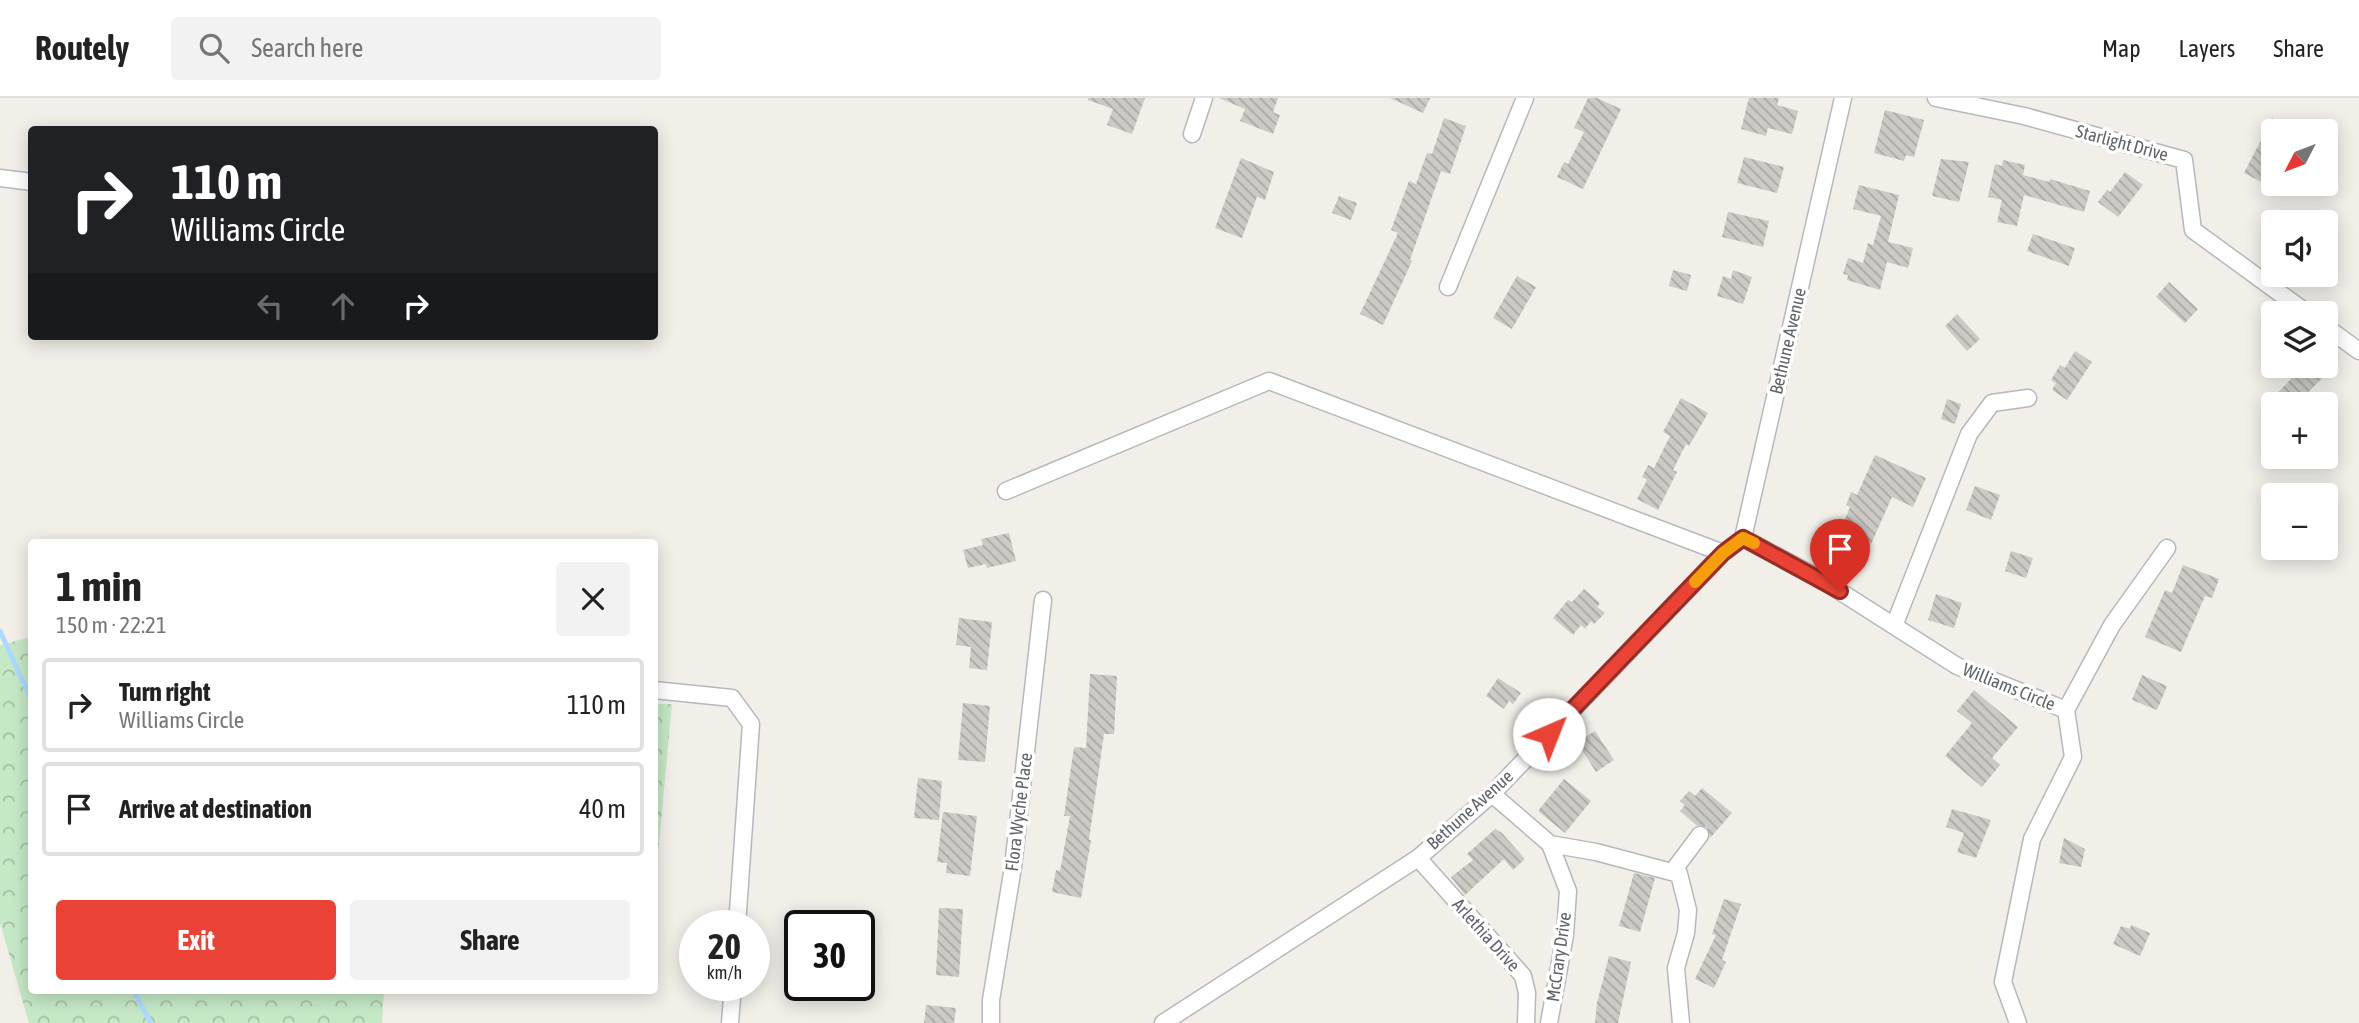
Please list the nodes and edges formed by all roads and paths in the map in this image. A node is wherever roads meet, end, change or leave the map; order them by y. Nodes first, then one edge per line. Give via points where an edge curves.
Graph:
1 (1204, 98) edge
2 (1525, 98) edge
3 (1843, 98) edge
4 (1936, 98) edge
5 (1192, 134) dead end
6 (0, 178) edge
7 (28, 182) edge
8 (1448, 287) dead end
9 (2291, 301) edge
10 (2338, 336) edge
11 (2359, 351) edge
12 (2028, 398) dead end
13 (1006, 491) dead end
14 (1743, 538) junction
15 (2166, 548) dead end
16 (1723, 553) junction
17 (1043, 600) dead end
18 (1894, 626) junction
19 (658, 690) edge
20 (2066, 710) junction
21 (1492, 794) junction
22 (1700, 835) dead end
23 (1550, 844) junction
24 (1418, 858) junction
25 (1679, 874) junction
26 (738, 910) edge
27 (732, 1001) edge
28 (730, 1023) edge
29 (991, 1023) edge
30 (1163, 1023) edge
31 (1526, 1023) edge
32 (1549, 1023) edge
33 (1681, 1023) edge
34 (2018, 1023) edge

1 - 5 street
2 - 8 street
3 - 14 street, Bethune Avenue
4 - 9 street, Starlight Drive via 2024,116 2183,160 2193,230
6 - 7 street
10 - 11 street
12 - 18 street via 1992,403 1969,433
13 - 16 street via 1269,382
14 - 16 street, Bethune Avenue
14 - 18 street, Williams Circle
15 - 20 street via 2112,625
16 - 21 street, Bethune Avenue
17 - 29 street, Flora Wyche Place
18 - 20 street, Williams Circle via 1957,666
19 - 26 street via 732,698 751,724
20 - 34 street, Williams Circle via 2073,757 2032,839 2003,982
21 - 23 street, McCrary Drive
21 - 24 street, Bethune Avenue
22 - 25 street via 1676,867
23 - 25 street
23 - 32 street, McCrary Drive via 1568,891
24 - 30 street, Bethune Avenue
24 - 31 street, Arlethia Drive via 1523,976
25 - 33 street via 1688,910 1676,968
27 - 28 street

